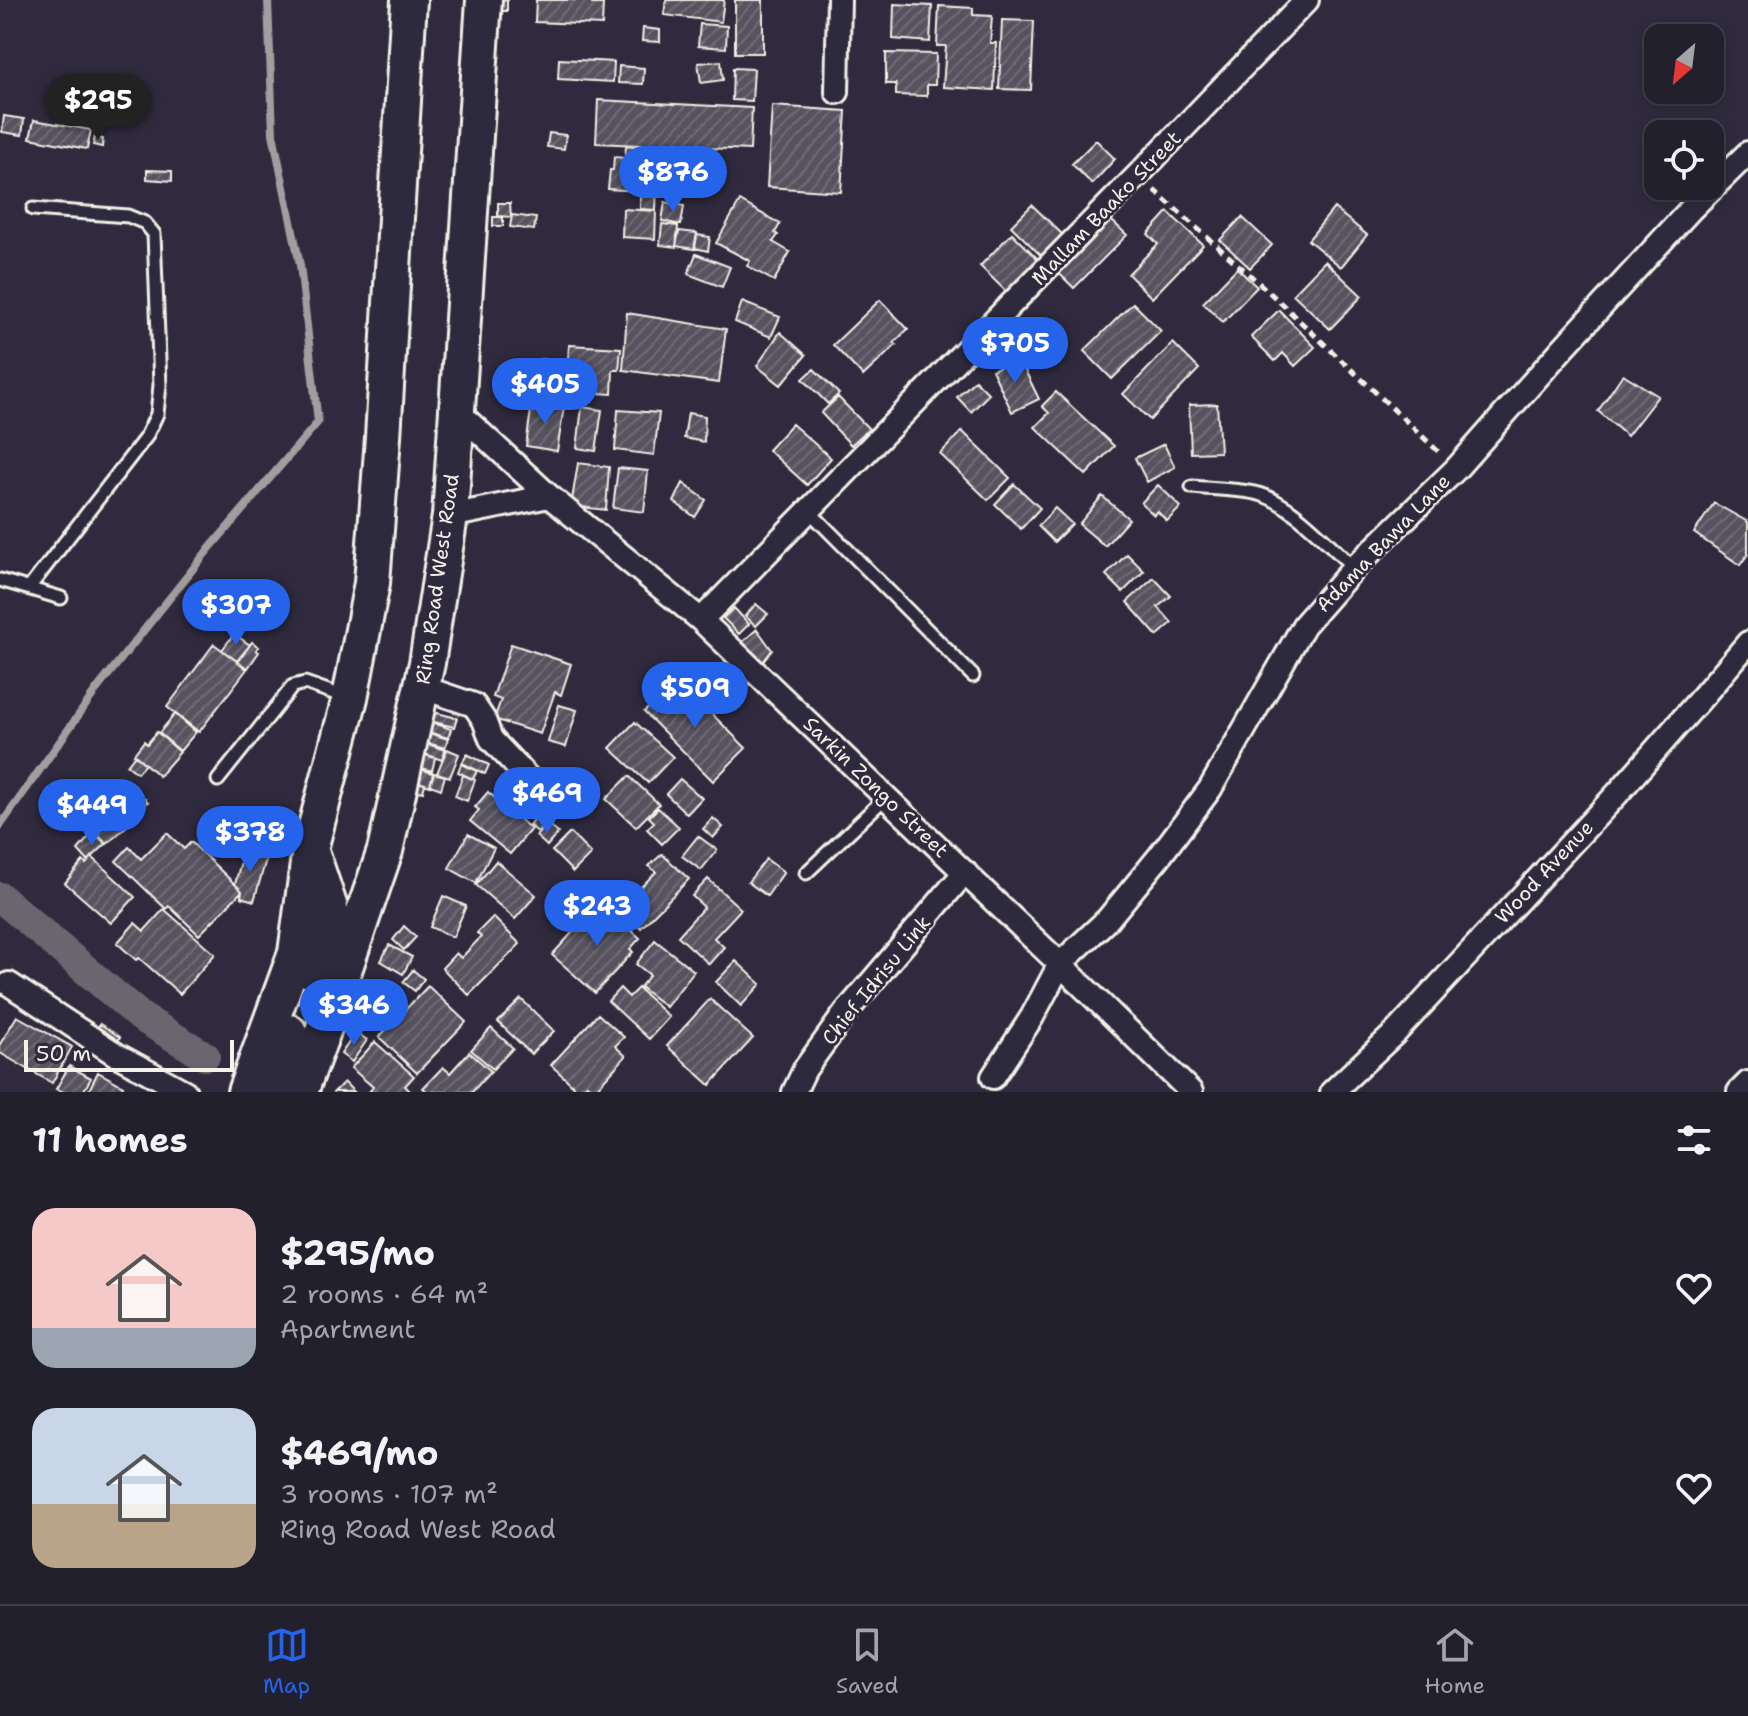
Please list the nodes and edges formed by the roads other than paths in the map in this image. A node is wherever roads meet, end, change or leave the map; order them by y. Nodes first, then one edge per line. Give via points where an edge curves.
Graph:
1 (409, 0) edge
2 (484, 0) edge
3 (839, 0) edge
4 (1307, 0) edge
5 (837, 92) dead end
6 (1748, 153) edge
7 (33, 209) dead end
8 (458, 412) junction
9 (1192, 487) dead end
10 (549, 496) junction
11 (809, 511) junction
12 (450, 516) junction
13 (1354, 568) junction
14 (0, 580) edge
15 (29, 588) junction
16 (61, 598) dead end
17 (701, 620) junction
18 (1748, 643) edge
19 (973, 676) dead end
20 (421, 687) junction
21 (350, 698) junction
22 (218, 780) dead end
23 (886, 797) junction
24 (556, 800) dead end
25 (310, 849) junction
26 (965, 872) junction
27 (806, 873) dead end
28 (1060, 964) junction
29 (9, 984) dead end
30 (323, 1031) junction
31 (993, 1077) dead end
32 (1748, 1083) edge
33 (185, 1092) edge
34 (245, 1092) edge
35 (273, 1092) edge
36 (300, 1092) edge
37 (323, 1092) edge
38 (794, 1092) edge
39 (1191, 1092) edge
40 (1332, 1092) edge
41 (1739, 1092) edge

1 - 21 main road via 372,583
2 - 8 main road, Ring Road West Road
3 - 5 street
4 - 11 street, Mallam Baako Street
6 - 13 street, Adama Bawa Lane via 1456,469
7 - 15 lane via 128,216 154,234 160,385 157,414 146,437
8 - 10 street, Sarkin Zongo Street
8 - 12 main road, Ring Road West Road
9 - 13 lane via 1257,493 1278,503
10 - 12 street
10 - 17 street, Sarkin Zongo Street
11 - 17 street, Mallam Baako Street
11 - 19 lane
12 - 20 main road, Ring Road West Road
13 - 28 street, Adama Bawa Lane via 1304,625 1210,789 1108,919
14 - 15 lane
15 - 16 lane
17 - 23 street, Sarkin Zongo Street
18 - 40 street, Wood Avenue via 1617,794 1395,1033
20 - 24 street via 474,705 491,739
20 - 30 main road, Ring Road West Road via 385,851
21 - 22 lane via 305,683 293,686
21 - 25 main road
23 - 26 street, Sarkin Zongo Street
23 - 27 lane
25 - 34 main road via 296,953
25 - 35 main road via 330,908
26 - 28 street, Sarkin Zongo Street
26 - 38 street, Chief Idrisu Link via 846,1012
28 - 31 street, Adama Bawa Lane
28 - 39 street, Sarkin Zongo Street
29 - 33 street via 117,1055
30 - 36 main road, Ring Road West Road
30 - 37 main road
32 - 41 street

